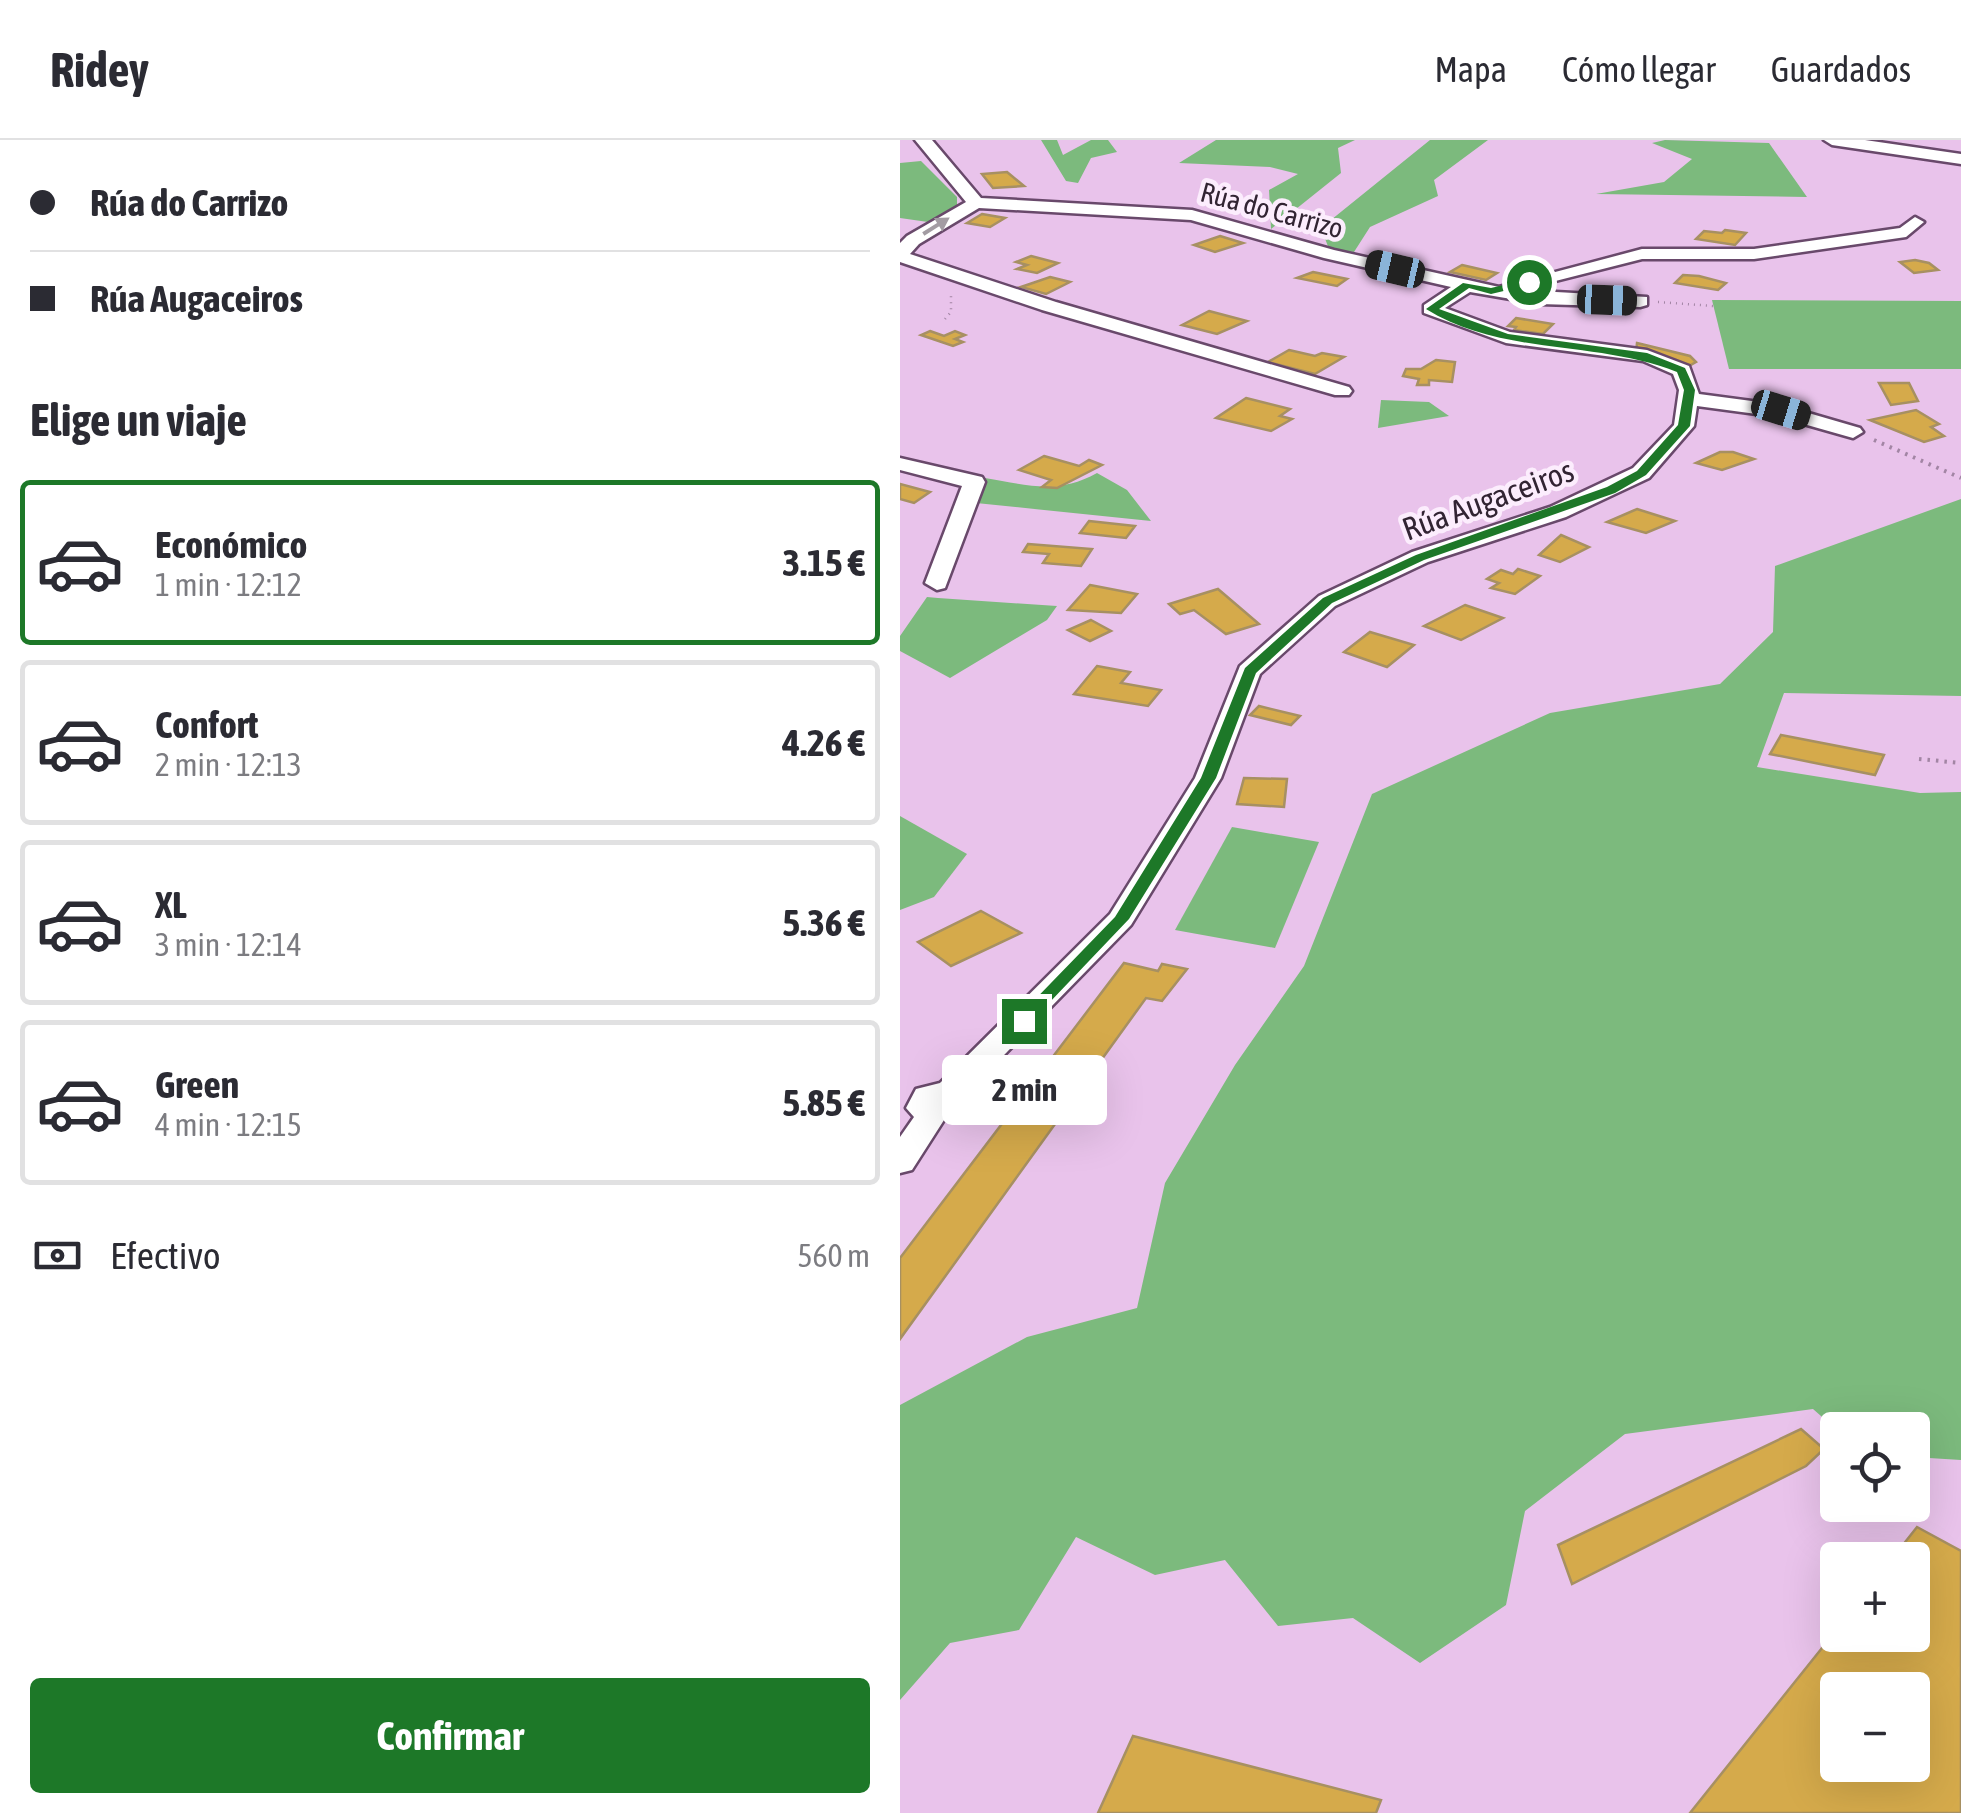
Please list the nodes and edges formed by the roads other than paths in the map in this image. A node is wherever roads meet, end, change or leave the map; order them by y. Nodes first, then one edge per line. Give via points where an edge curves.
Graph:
1 (923, 140) edge
2 (1832, 140) edge
3 (1961, 159) edge
4 (976, 203) junction
5 (1914, 222) dead end
6 (900, 255) edge
7 (1479, 288) junction
8 (1640, 301) road end
9 (1342, 391) dead end
10 (1688, 399) junction
11 (1853, 432) road end
12 (900, 464) edge
13 (937, 582) dead end
14 (925, 1103) edge
15 (900, 1162) edge

1 - 4 street
2 - 3 street
6 -> 4 street via 926,231
4 - 7 street, Rúa do Carrizo via 1192,215
5 - 7 street, Rúa do Carrizo via 1906,232 1785,250 1642,254
6 - 9 street
7 - 8 street, Rúa do Carrizo via 1540,298
7 - 10 street via 1419,307 1506,337 1647,356 1682,370
10 - 11 street via 1781,410
10 - 14 street, Rúa Augaceiros via 1684,426 1642,473 1328,600 1250,671 1208,778 1121,919
12 - 13 street via 974,482
14 - 15 street, Rúa Augaceiros

